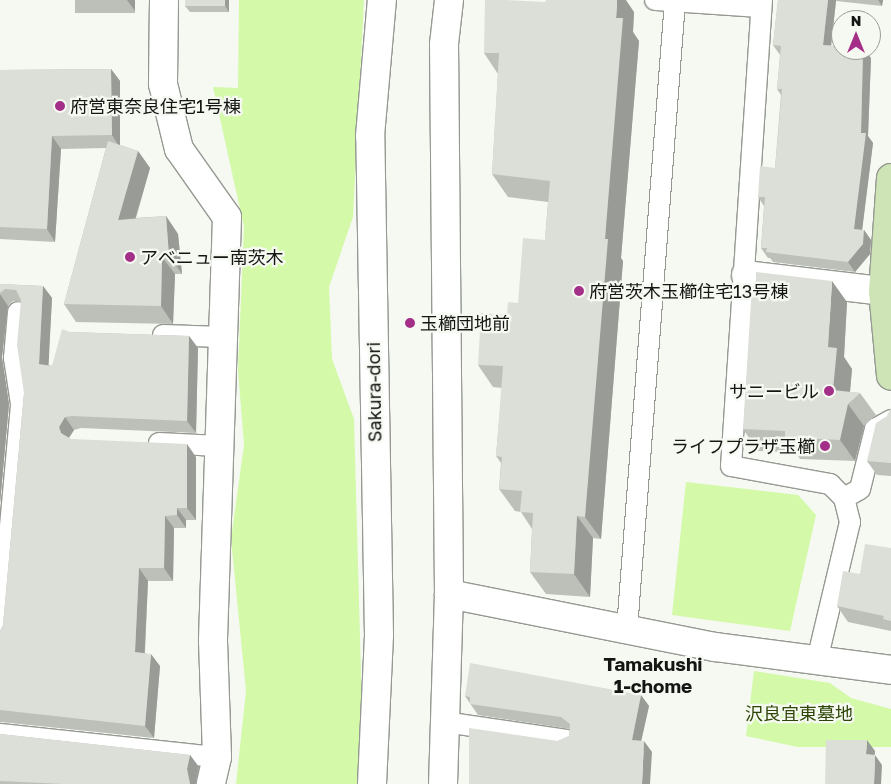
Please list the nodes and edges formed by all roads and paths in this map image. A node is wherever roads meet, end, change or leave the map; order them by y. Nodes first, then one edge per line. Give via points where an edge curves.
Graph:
1 (164, 0) edge
2 (382, 0) edge
3 (449, 0) edge
4 (655, 0) edge
5 (675, 1) junction
6 (762, 4) edge
7 (891, 178) edge
8 (746, 275) junction
9 (883, 291) junction
10 (18, 312) edge
11 (146, 335) edge
12 (223, 337) junction
13 (8, 347) edge
14 (891, 376) edge
15 (891, 420) edge
16 (140, 443) edge
17 (219, 446) junction
18 (844, 498) junction
19 (449, 594) junction
20 (627, 629) junction
21 (0, 636) edge
22 (817, 660) junction
23 (891, 670) edge
24 (445, 722) junction
25 (0, 734) edge
26 (567, 740) edge
27 (217, 757) junction
28 (211, 784) edge
29 (372, 784) edge
30 (442, 784) edge

1 - 12 street via 163,84 179,149 227,217
2 - 29 street, Sakura-dori via 370,136 379,635
3 - 19 street via 444,44
4 - 5 lane
5 - 6 lane
5 - 20 lane
6 - 8 lane
7 - 9 main road
8 - 9 street
8 - 18 lane via 731,466 830,484
9 - 14 main road
10 - 13 lane
11 - 12 lane
12 - 17 street
13 - 21 lane via 20,404
15 - 18 lane via 876,429 860,489
16 - 17 lane
17 - 27 street via 213,640
18 - 22 lane via 850,522
19 - 20 street
19 - 24 street
20 - 22 street via 715,646
22 - 23 street
24 - 26 lane
24 - 30 street
25 - 27 lane
27 - 28 street

